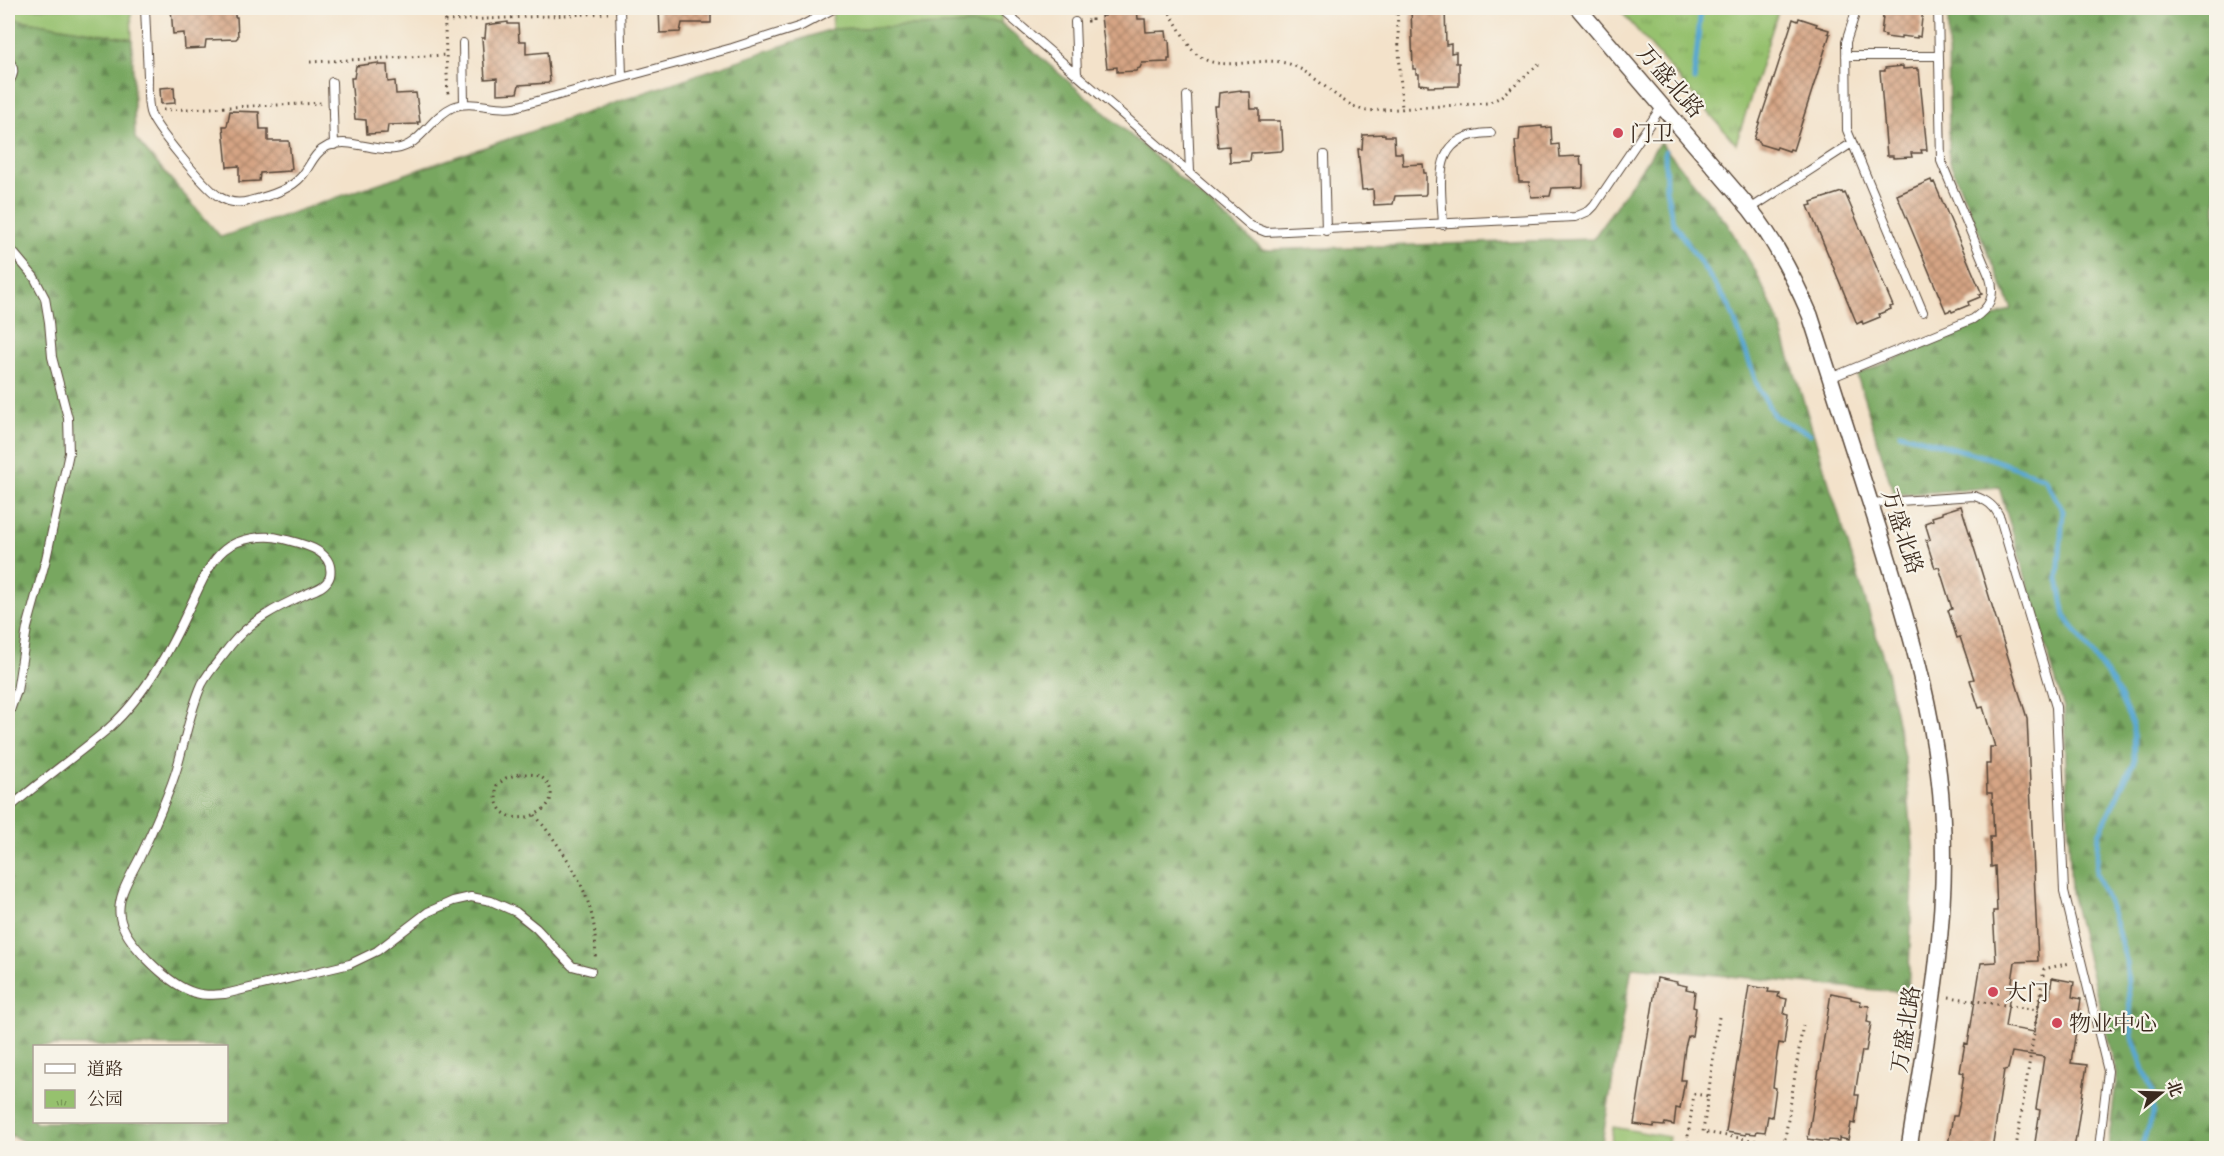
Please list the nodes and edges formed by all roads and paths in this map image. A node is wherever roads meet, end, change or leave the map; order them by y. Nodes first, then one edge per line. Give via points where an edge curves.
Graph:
1 (145, 8) edge
2 (444, 8) edge
3 (835, 8) edge
4 (1000, 8) edge
5 (1167, 8) edge
6 (1397, 8) edge
7 (1578, 8) edge
8 (1857, 8) edge
9 (1938, 8) edge
10 (620, 10) edge
11 (445, 21) junction
12 (1075, 22) dead end
13 (463, 43) dead end
14 (446, 55) junction
15 (1846, 56) junction
16 (1939, 56) junction
17 (8, 59) edge
18 (310, 62) dead end
19 (1541, 63) dead end
20 (1077, 75) junction
21 (622, 77) junction
22 (332, 82) dead end
23 (8, 83) edge
24 (1187, 96) dead end
25 (332, 102) junction
26 (464, 104) junction
27 (1662, 105) junction
28 (150, 110) junction
29 (448, 110) junction
30 (1402, 110) junction
31 (1491, 133) dead end
32 (1852, 143) junction
33 (334, 145) junction
34 (1324, 155) dead end
35 (1190, 172) junction
36 (1750, 209) junction
37 (1443, 225) junction
38 (1326, 231) junction
39 (8, 246) edge
40 (1923, 312) dead end
41 (1830, 378) junction
42 (1870, 502) junction
43 (8, 716) edge
44 (8, 809) edge
45 (535, 815) junction
46 (2081, 960) junction
47 (591, 971) joint
48 (1933, 994) junction
49 (2038, 1010) junction
50 (1719, 1017) dead end
51 (1803, 1024) dead end
52 (1708, 1096) junction
53 (1784, 1145) junction
54 (1796, 1148) edge
55 (9, 1149) edge
56 (26, 1149) edge
57 (1689, 1149) edge
58 (1800, 1149) edge
59 (1909, 1149) edge
60 (2016, 1149) edge
61 (2099, 1149) edge

1 - 28 lane
2 - 11 path
3 - 21 lane via 801,26
4 - 20 lane
5 - 30 path via 1194,53 1204,59 1229,64 1289,63 1362,110
6 - 30 path
7 - 27 street, 万盛北路
8 - 15 lane via 1846,42
9 - 16 lane
10 - 11 path
10 - 21 lane
11 - 14 path
12 - 20 lane
13 - 26 lane
14 - 18 path
14 - 29 path
15 - 16 lane
15 - 32 lane via 1847,130
16 - 41 lane via 1941,161 1990,278 1989,306 1972,319
17 - 23 lane via 14,68
19 - 30 path via 1488,104
20 - 35 lane
21 - 26 lane via 508,108
22 - 25 lane
24 - 35 lane
25 - 28 path
25 - 33 lane
26 - 29 lane
27 - 36 street, 万盛北路
27 - 37 lane via 1597,201 1582,215
28 - 33 lane via 159,129 212,190 232,202 251,201 291,185 314,157
29 - 33 lane via 415,141 402,147
31 - 37 lane via 1473,134 1456,141 1444,157
32 - 36 lane
32 - 40 lane
34 - 38 lane
35 - 38 lane via 1259,231
36 - 41 street, 万盛北路 via 1791,272
37 - 38 lane
39 - 43 lane via 34,277 45,298 52,357 69,434 69,453 27,628 17,691
41 - 42 street, 万盛北路
42 - 46 lane via 1974,496 1988,502 1998,513 2056,707 2064,891
42 - 48 street, 万盛北路 via 1908,622 1934,733 1944,889
44 - 47 lane via 127,709 159,667 208,570 224,549 252,537 275,537 301,544 322,553 329,563 328,581 250,624 204,681 192,708 176,771 120,900 120,918 126,933 174,983 198,993 225,994 350,964 377,951 428,912 471,897 516,912 572,966
45 - 45 path via 551,802 552,793 541,776 519,774 497,785 496,806 504,815
45 - 47 path via 580,880 596,939
46 - 49 path via 2044,969
46 - 61 lane via 2108,1071
48 - 49 path
48 - 59 street, 万盛北路
49 - 60 path
50 - 52 path
51 - 53 path
52 - 53 path via 1703,1132
52 - 57 path via 1694,1094
53 - 54 path
54 - 58 path
55 - 56 path via 13,1142

